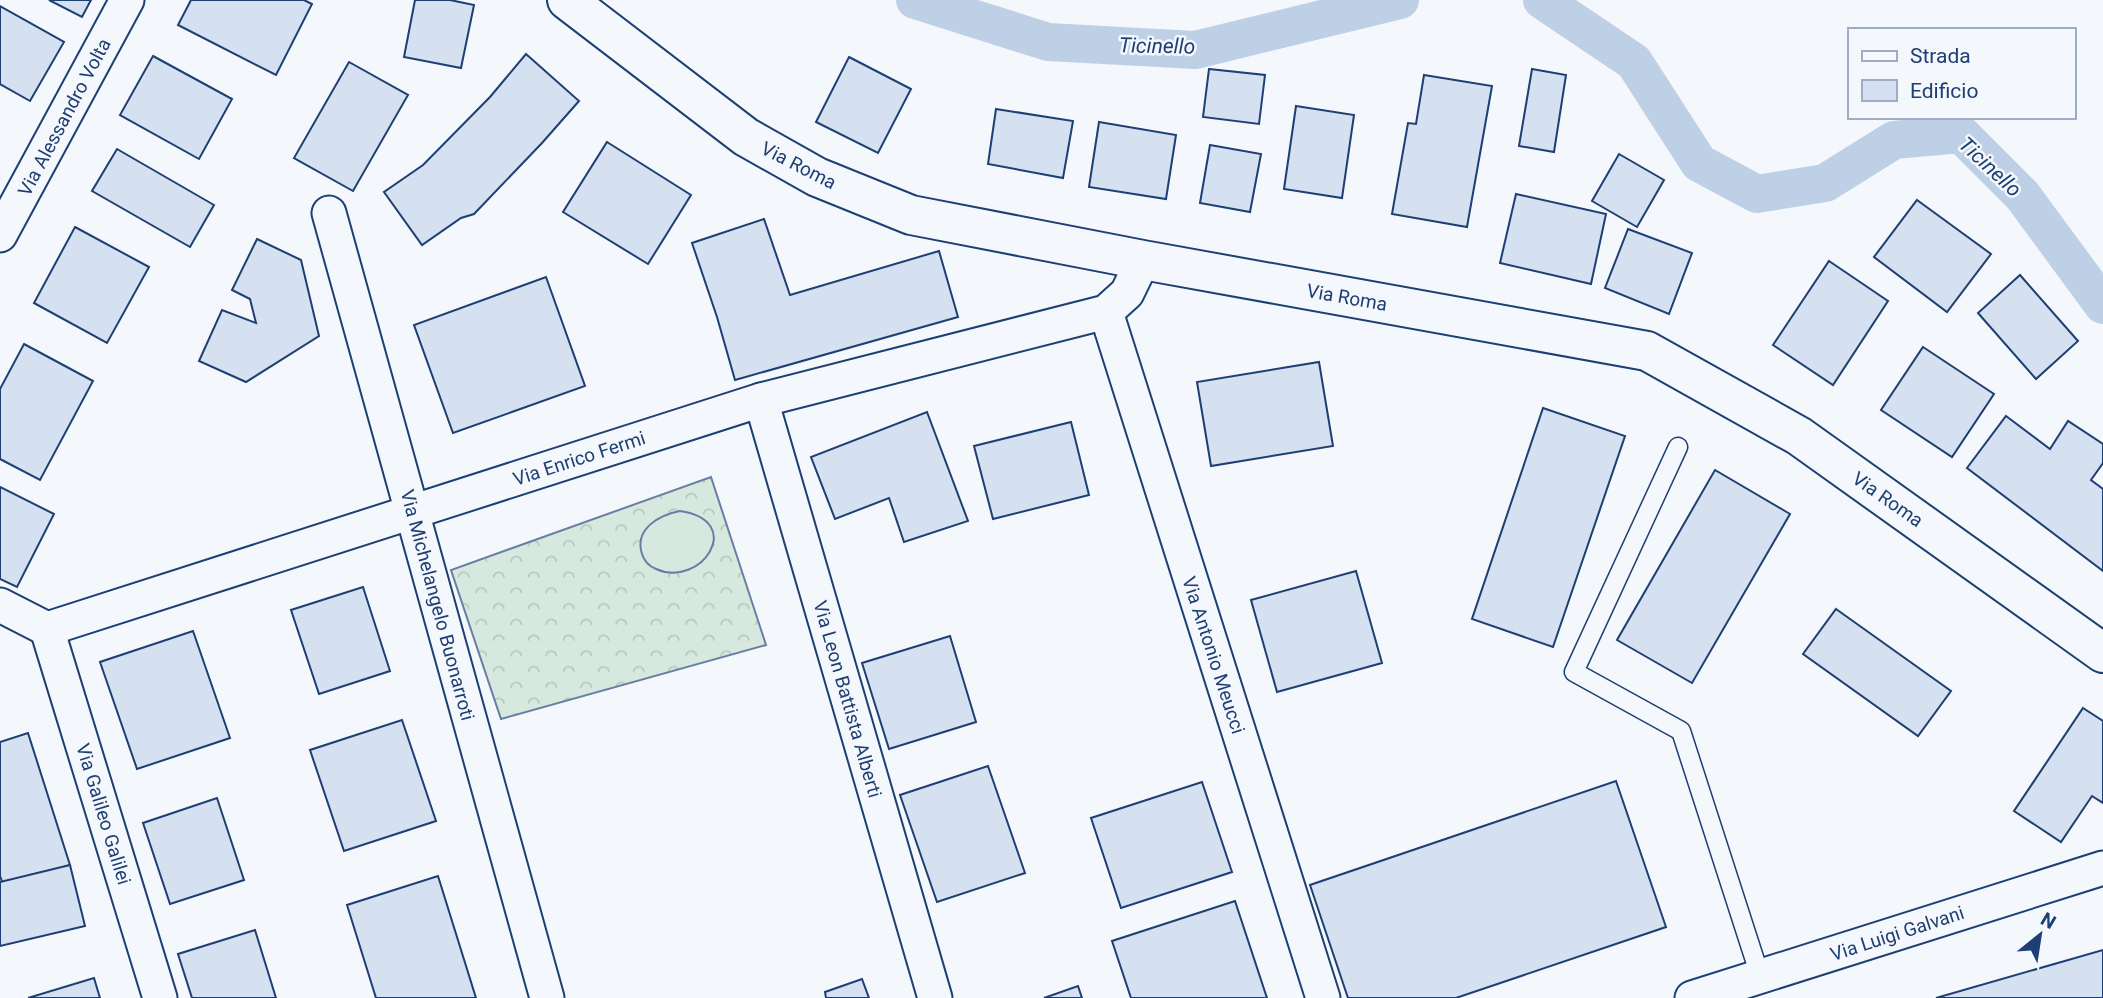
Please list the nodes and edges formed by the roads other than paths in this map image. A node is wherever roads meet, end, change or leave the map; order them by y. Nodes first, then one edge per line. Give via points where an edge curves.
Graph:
1 (127, 0) edge
2 (567, 0) edge
3 (329, 213) dead end
4 (0, 235) edge
5 (1143, 260) junction
6 (1106, 312) junction
7 (761, 400) junction
8 (1678, 447) dead end
9 (412, 512) junction
10 (0, 605) edge
11 (47, 629) junction
12 (2103, 653) edge
13 (2103, 867) edge
14 (1760, 976) junction
15 (160, 998) edge
16 (547, 998) edge
17 (935, 998) edge
18 (1323, 998) edge
19 (1692, 998) edge

1 - 4 street, Via Alessandro Volta
2 - 5 street, Via Roma via 746,137 817,177 911,215
3 - 9 street, Via Michelangelo Buonarroti
5 - 6 street via 1127,293
5 - 12 street, Via Roma via 1647,351 1799,436
6 - 7 street, Via Enrico Fermi
6 - 18 street, Via Antonio Meucci
7 - 9 street, Via Enrico Fermi
7 - 17 street, Via Leon Battista Alberti
8 - 14 lane via 1574,672 1682,731
9 - 11 street, Via Enrico Fermi
9 - 16 street, Via Michelangelo Buonarroti
10 - 11 street
11 - 15 street, Via Galileo Galilei
13 - 14 street, Via Luigi Galvani
14 - 19 street, Via Luigi Galvani

